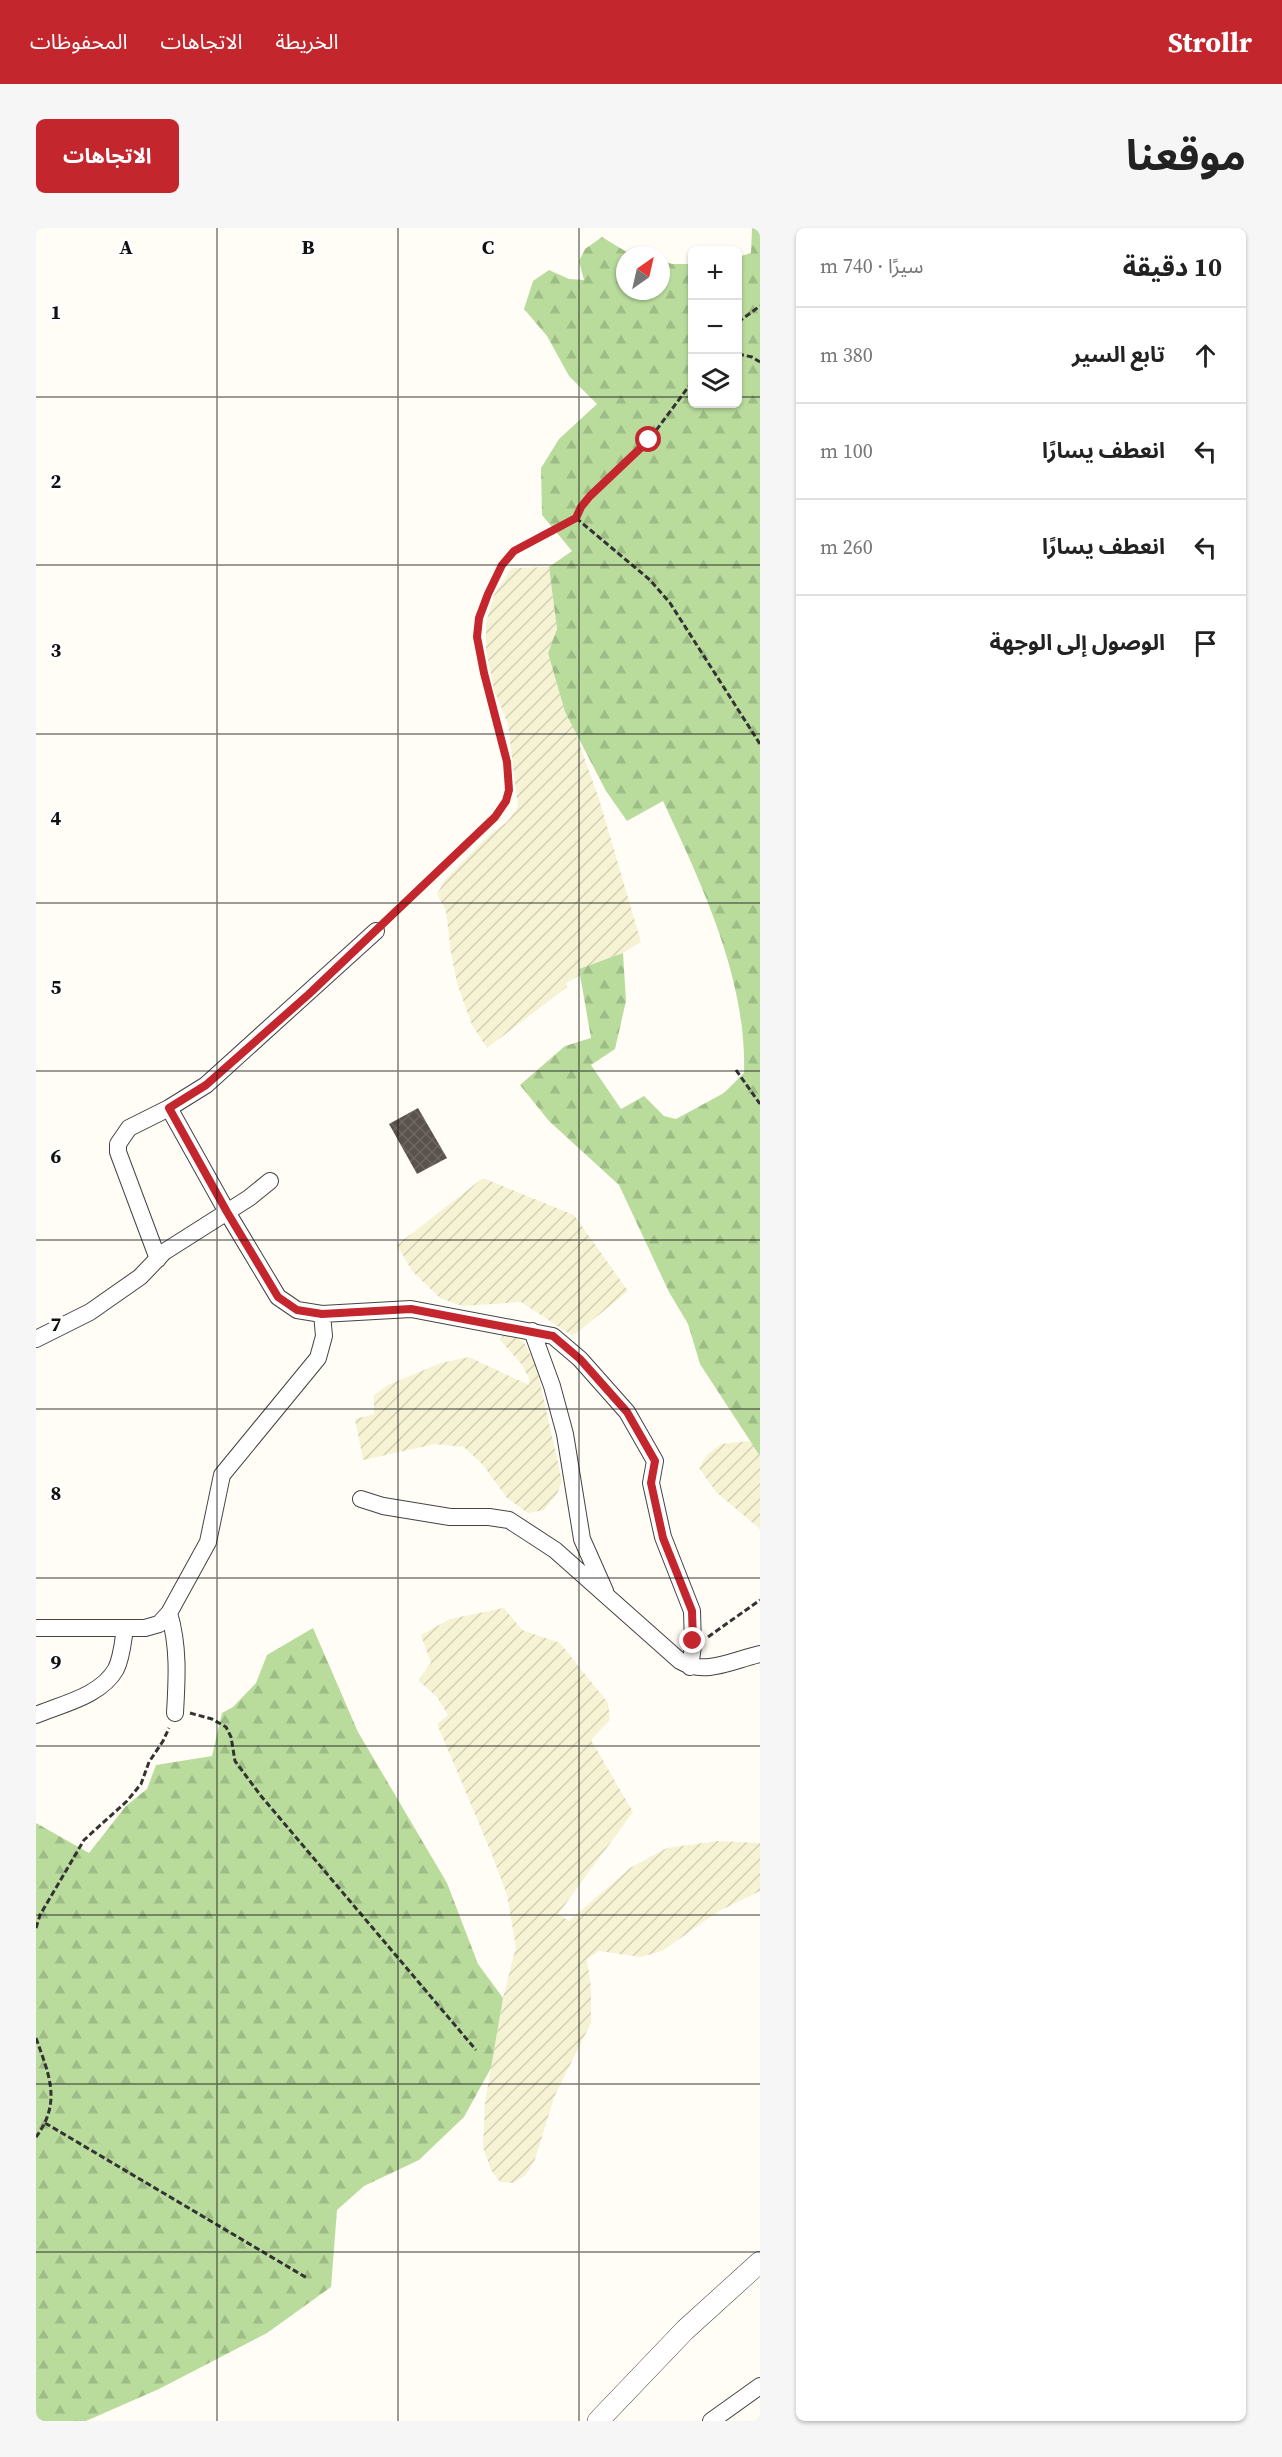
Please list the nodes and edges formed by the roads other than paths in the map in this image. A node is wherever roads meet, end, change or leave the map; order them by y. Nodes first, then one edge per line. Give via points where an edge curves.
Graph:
1 (376, 931) road end
2 (169, 1108) junction
3 (270, 1181) dead end
4 (227, 1212) junction
5 (158, 1259) junction
6 (322, 1314) junction
7 (532, 1330) junction
8 (36, 1340) edge
9 (361, 1499) dead end
10 (606, 1595) junction
11 (170, 1613) junction
12 (36, 1628) edge
13 (125, 1628) junction
14 (760, 1654) edge
15 (690, 1667) junction
16 (175, 1713) road end
17 (36, 1715) edge
18 (760, 2262) edge
19 (760, 2386) edge
20 (598, 2421) edge
21 (711, 2421) edge

1 - 2 street via 206,1085
2 - 4 street
2 - 5 street via 129,1128 118,1144
3 - 4 street
4 - 5 street
4 - 6 street via 278,1297 297,1310
5 - 8 street via 140,1277 90,1312
6 - 7 street via 411,1309
6 - 11 street via 324,1336 318,1358 222,1475 208,1542
7 - 10 street via 565,1434 582,1539
7 - 15 street via 553,1336 580,1359 627,1412 655,1461 651,1483 663,1538 692,1611
9 - 10 street via 450,1517 509,1520 555,1550
10 - 15 street
11 - 13 street via 159,1624
11 - 16 street via 177,1662
12 - 13 street
13 - 17 street via 117,1668 108,1681 84,1696
14 - 15 street via 706,1669
18 - 20 street via 685,2330
19 - 21 street

